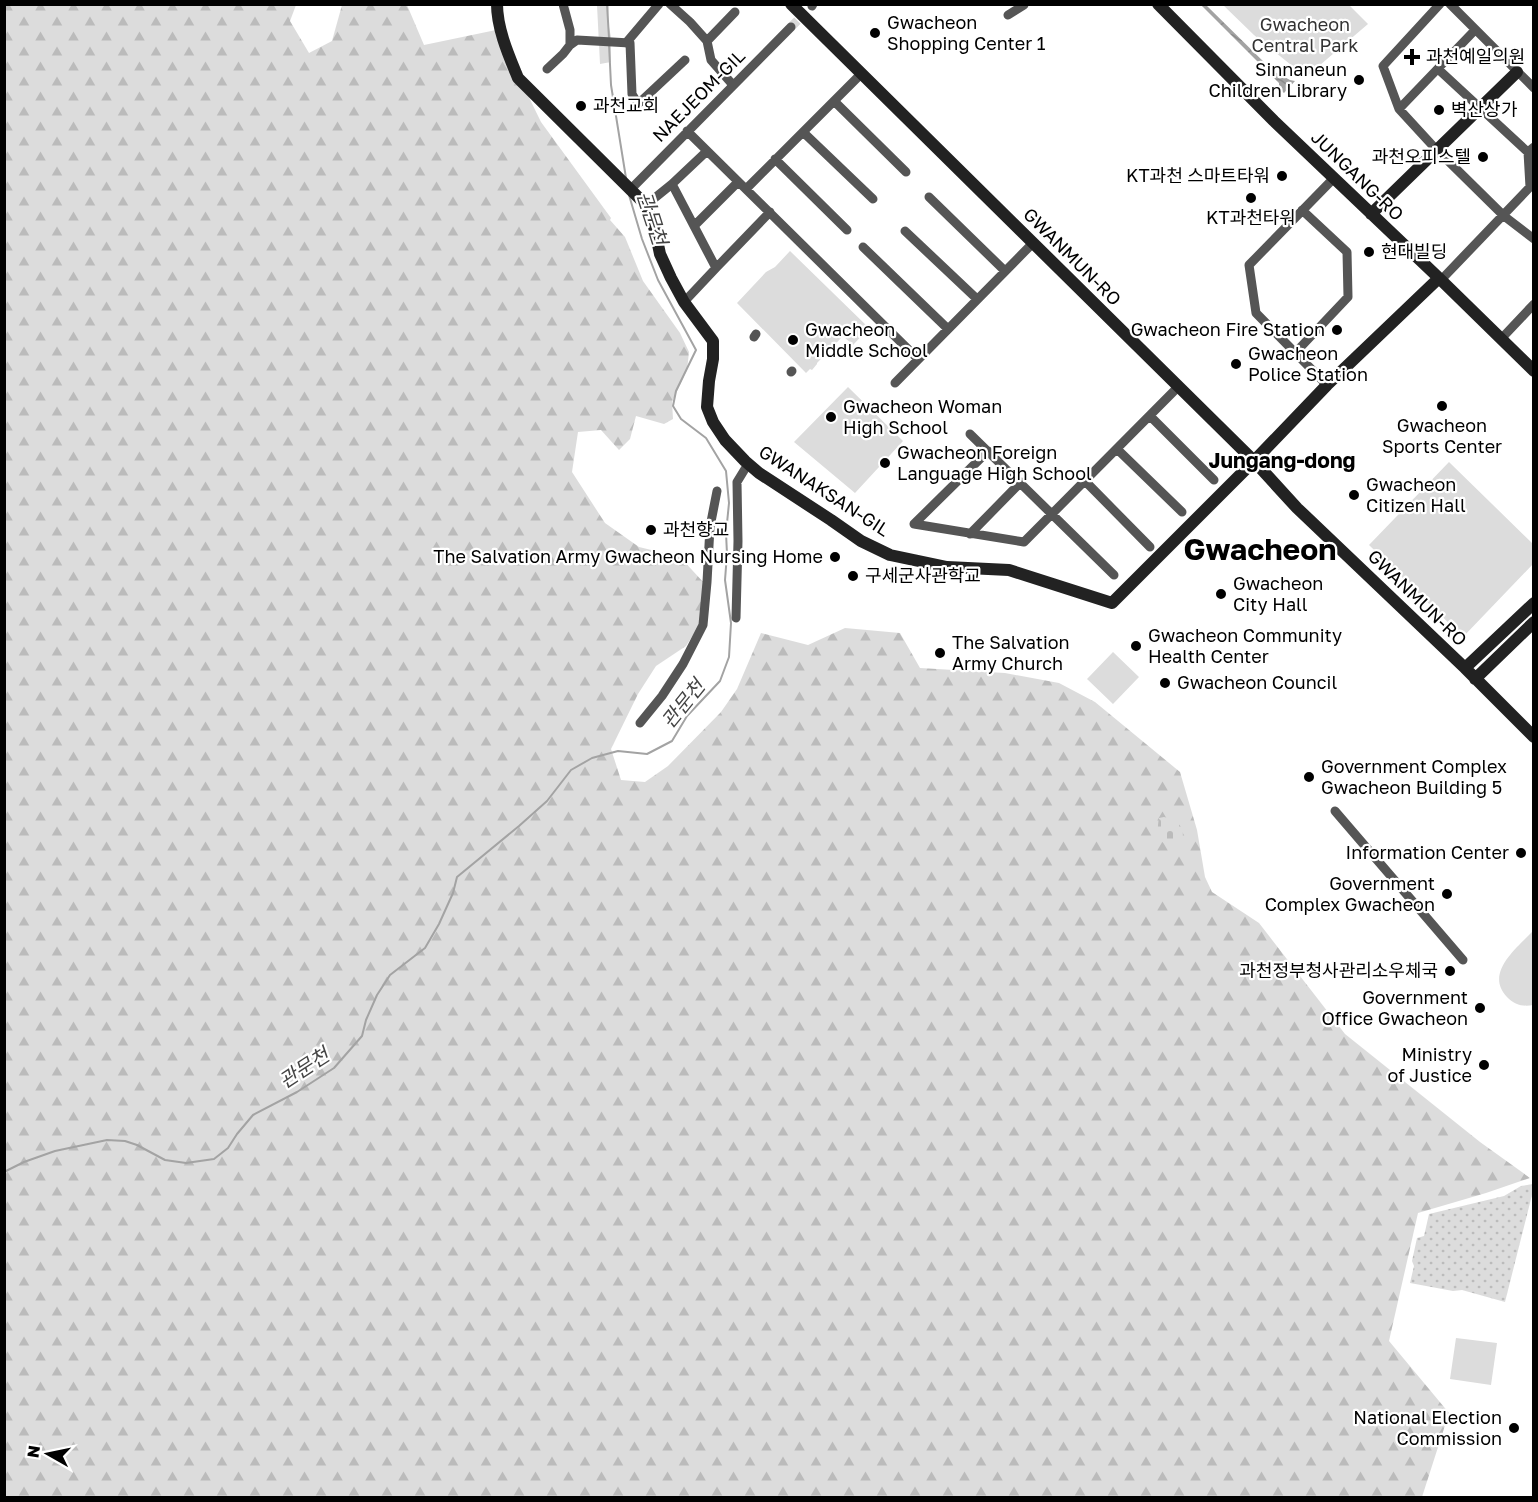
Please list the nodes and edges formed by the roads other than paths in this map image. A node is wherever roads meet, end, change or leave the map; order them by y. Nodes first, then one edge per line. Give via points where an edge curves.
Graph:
1 (497, 4) edge
2 (563, 4) edge
3 (659, 4) edge
4 (670, 4) edge
5 (791, 4) edge
6 (1158, 4) edge
7 (1440, 4) edge
8 (1450, 4) edge
9 (1024, 5) edge
10 (735, 12) dead end
11 (1008, 15) dead end
12 (791, 27) tunnel mouth
13 (1475, 30) junction
14 (706, 41) junction
15 (626, 43) junction
16 (570, 45) junction
17 (685, 60) dead end
18 (547, 69) dead end
19 (1438, 69) junction
20 (1517, 72) junction
21 (861, 74) junction
22 (734, 85) junction
23 (1533, 88) edge
24 (834, 101) junction
25 (1480, 108) junction
26 (1400, 109) junction
27 (687, 131) junction
28 (803, 132) junction
29 (1437, 151) junction
30 (707, 152) junction
31 (1532, 152) edge
32 (775, 159) junction
33 (906, 172) dead end
34 (1334, 178) junction
35 (672, 184) junction
36 (742, 186) junction
37 (630, 188) junction
38 (929, 197) dead end
39 (873, 199) dead end
40 (646, 205) junction
41 (1302, 210) junction
42 (770, 212) junction
43 (1371, 214) junction
44 (1504, 216) junction
45 (694, 226) junction
46 (846, 230) dead end
47 (905, 231) dead end
48 (1533, 239) edge
49 (1034, 243) junction
50 (863, 246) dead end
51 (716, 267) junction
52 (1005, 271) junction
53 (1440, 279) junction
54 (978, 299) junction
55 (684, 302) junction
56 (1533, 304) edge
57 (948, 329) junction
58 (1502, 339) junction
59 (1295, 352) junction
60 (918, 359) junction
61 (1533, 371) edge
62 (895, 383) dead end
63 (1328, 385) junction
64 (1178, 387) junction
65 (1150, 416) junction
66 (970, 434) dead end
67 (1117, 449) junction
68 (988, 451) junction
69 (1254, 461) junction
70 (748, 464) junction
71 (1214, 480) dead end
72 (1085, 481) junction
73 (1021, 483) junction
74 (717, 491) dead end
75 (1182, 512) dead end
76 (1053, 514) junction
77 (970, 534) junction
78 (1150, 547) dead end
79 (1114, 575) dead end
80 (1533, 603) edge
81 (736, 618) dead end
82 (1533, 622) edge
83 (1465, 668) junction
84 (1475, 679) junction
85 (640, 723) dead end
86 (1532, 734) edge
87 (1533, 748) edge
88 (1335, 811) dead end
89 (1463, 960) dead end

1 - 37 street, GWANAKSAN-GIL via 507,52 518,78
2 - 16 street
3 - 15 street
4 - 14 street
5 - 21 street, GWANMUN-RO
6 - 34 street, JUNGANG-RO
7 - 26 street via 1383,66
8 - 13 street
9 - 11 street
10 - 14 street
12 - 22 street, NAEJEOM-GIL
13 - 19 street
13 - 20 street
14 - 22 street via 711,60
15 - 16 street via 577,40
15 - 17 street via 630,43 632,94 638,104
16 - 18 street
19 - 25 street
19 - 26 street
20 - 23 street
20 - 25 street
21 - 24 street
21 - 49 street, GWANMUN-RO
22 - 27 street, NAEJEOM-GIL
24 - 28 street
24 - 33 street
25 - 29 street
25 - 31 street
26 - 29 street
27 - 30 street
27 - 37 street, NAEJEOM-GIL
28 - 32 street
28 - 39 street
29 - 43 street
29 - 44 street
30 - 35 street
30 - 36 street
31 - 44 street via 1530,187
32 - 36 street
32 - 46 street
34 - 41 street
34 - 43 street, JUNGANG-RO
35 - 40 street
35 - 45 street
36 - 42 street
36 - 45 street
37 - 40 street, GWANAKSAN-GIL
38 - 52 street
40 - 55 street, GWANAKSAN-GIL via 660,254
41 - 59 street via 1250,265 1256,313
41 - 59 street via 1347,252 1348,297
42 - 51 street
42 - 60 street
43 - 53 street, JUNGANG-RO
44 - 48 street
44 - 53 street
45 - 51 street
47 - 54 street
49 - 52 street
49 - 64 street, GWANMUN-RO
50 - 57 street
51 - 55 street
52 - 54 street
53 - 58 street, JUNGANG-RO
53 - 63 street
54 - 57 street
55 - 70 street, GWANAKSAN-GIL via 713,341 707,407 725,440
56 - 58 street
57 - 60 street
58 - 61 street, JUNGANG-RO
59 - 63 street
60 - 62 street
63 - 69 street
64 - 65 street
64 - 69 street, GWANMUN-RO
65 - 67 street
65 - 71 street
66 - 68 street
67 - 72 street
67 - 75 street
68 - 73 street
68 - 77 street via 914,524
69 - 70 street, GWANAKSAN-GIL via 1112,603 1009,570 947,567 890,555 861,541
69 - 83 street, GWANMUN-RO via 1297,508
70 - 81 street via 737,482
72 - 76 street
72 - 78 street
73 - 76 street
73 - 77 street
74 - 85 street via 710,527 703,625 683,664
76 - 77 street via 1024,542
76 - 79 street
80 - 83 street
82 - 84 street
83 - 84 street, GWANMUN-RO
84 - 86 street, GWANMUN-RO
86 - 87 street
88 - 89 street

